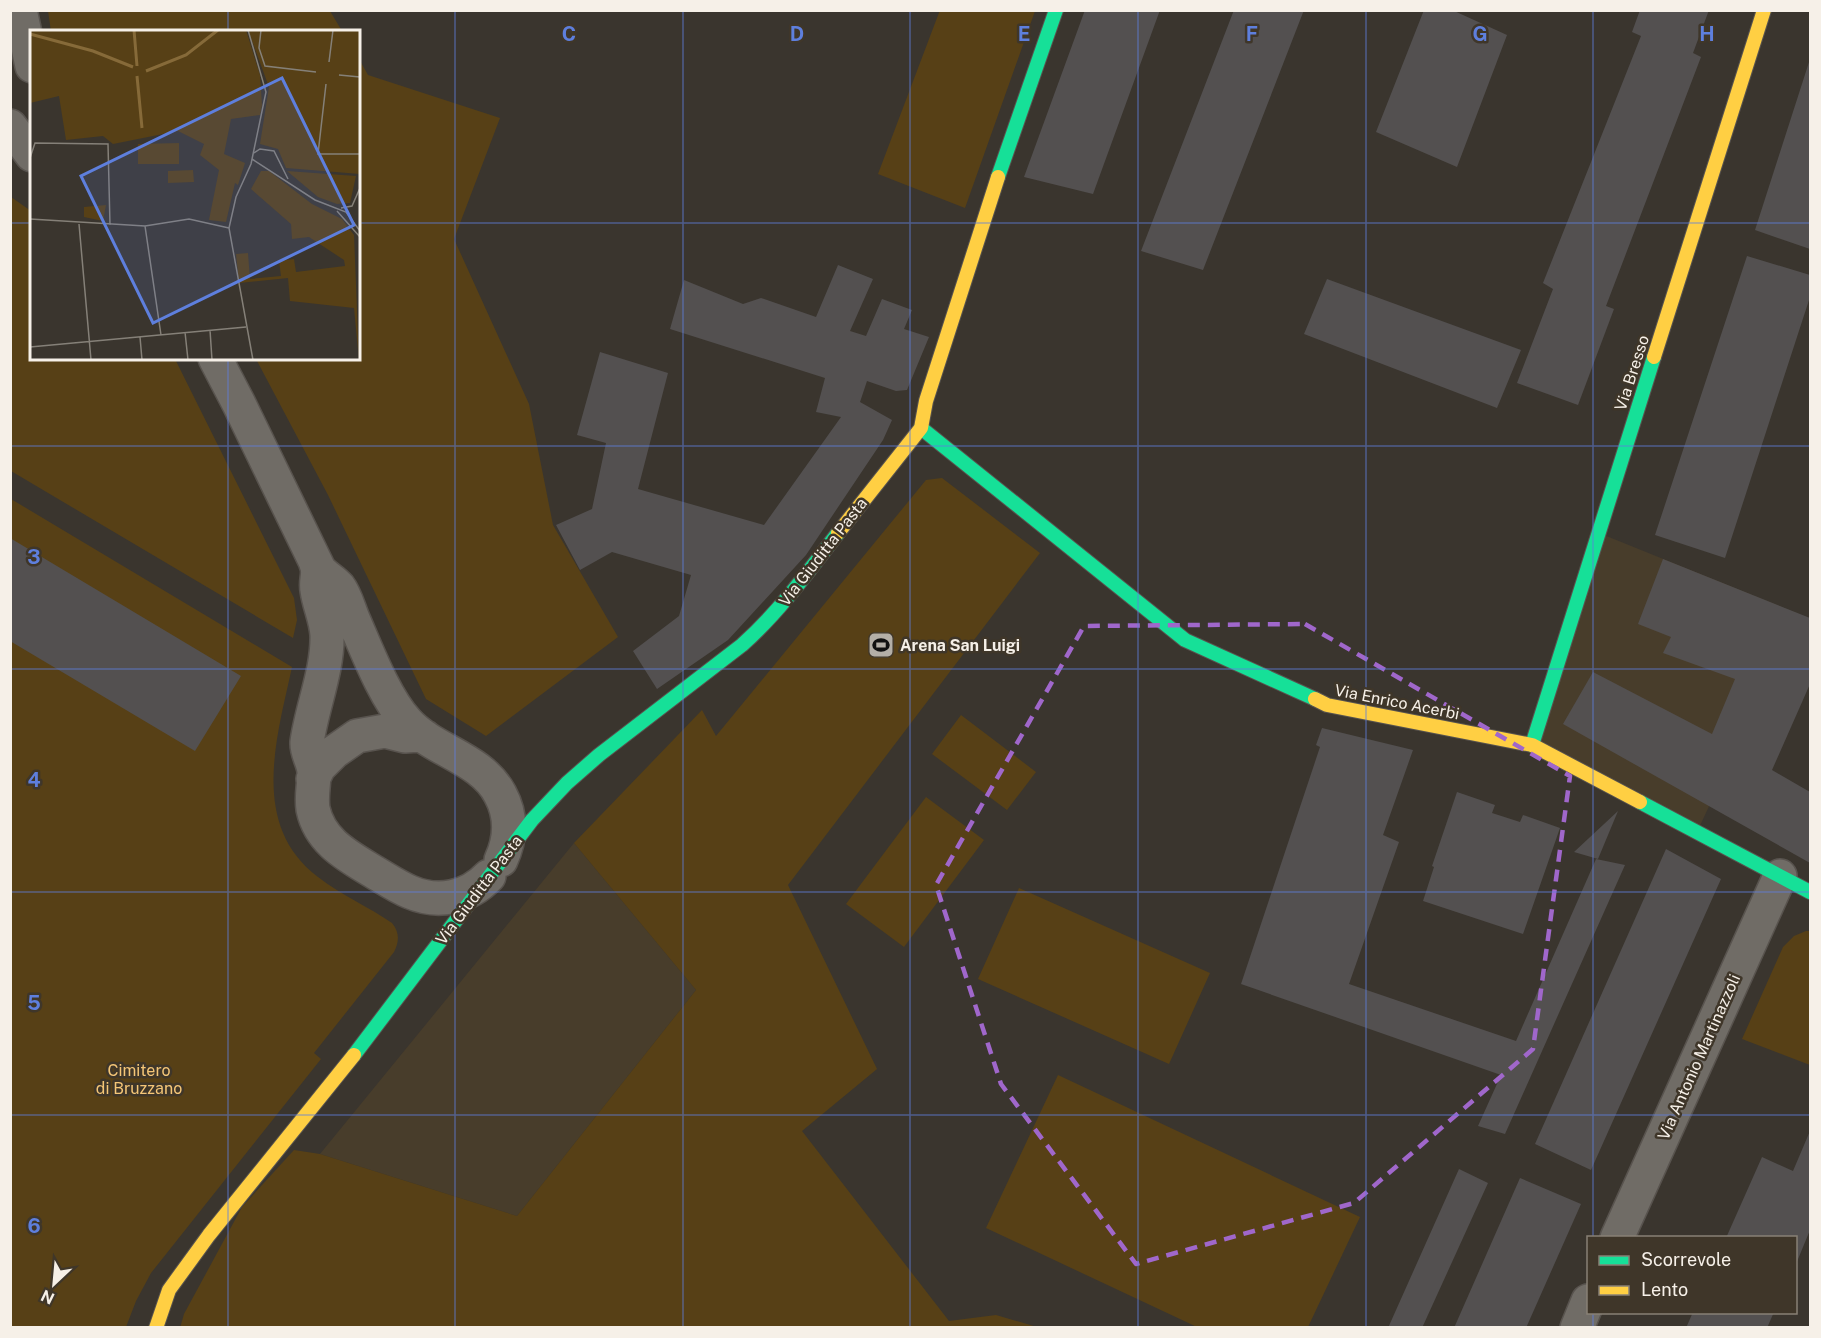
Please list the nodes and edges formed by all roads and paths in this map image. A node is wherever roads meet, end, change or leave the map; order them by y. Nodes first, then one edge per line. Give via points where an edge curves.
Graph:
1 (20, 10) edge
2 (1056, 10) edge
3 (1764, 10) edge
4 (30, 57) edge
5 (10, 126) edge
6 (30, 152) edge
7 (10, 162) edge
8 (30, 172) edge
9 (216, 360) edge
10 (921, 428) junction
11 (316, 564) junction
12 (425, 737) junction
13 (1532, 745) junction
14 (314, 778) junction
15 (495, 868) junction
16 (1780, 876) junction
17 (397, 885) junction
18 (1810, 892) edge
19 (412, 979) junction
20 (1618, 1236) edge
21 (1587, 1303) edge
22 (156, 1328) edge
23 (1577, 1328) edge

1 - 4 street
2 - 10 street, Via Giuditta Pasta via 994,190 926,401
3 - 13 street, Via Bresso
5 - 6 street
7 - 8 street
9 - 11 street
10 - 13 street, Via Enrico Acerbi via 1185,640 1327,705
10 - 15 street, Via Giuditta Pasta via 773,616 742,645 567,783 531,820
11 - 12 street via 341,591 396,707
11 - 14 street via 316,588 327,634 307,746
12 - 14 street via 385,731 357,736 334,752 316,770
12 - 15 street via 475,768 496,787 509,821 508,842
13 - 16 street, Via Enrico Acerbi
14 - 17 street via 314,810 326,837 348,857
15 - 17 street via 465,894 445,898 425,897
15 - 19 street, Via Giuditta Pasta
16 - 18 street, Via Enrico Acerbi
16 - 20 street, Via Antonio Martinazzoli
17 - 19 street, Via Giuditta Pasta via 419,901 431,926 428,954
19 - 22 street, Via Giuditta Pasta via 209,1235 169,1290
21 - 23 street

